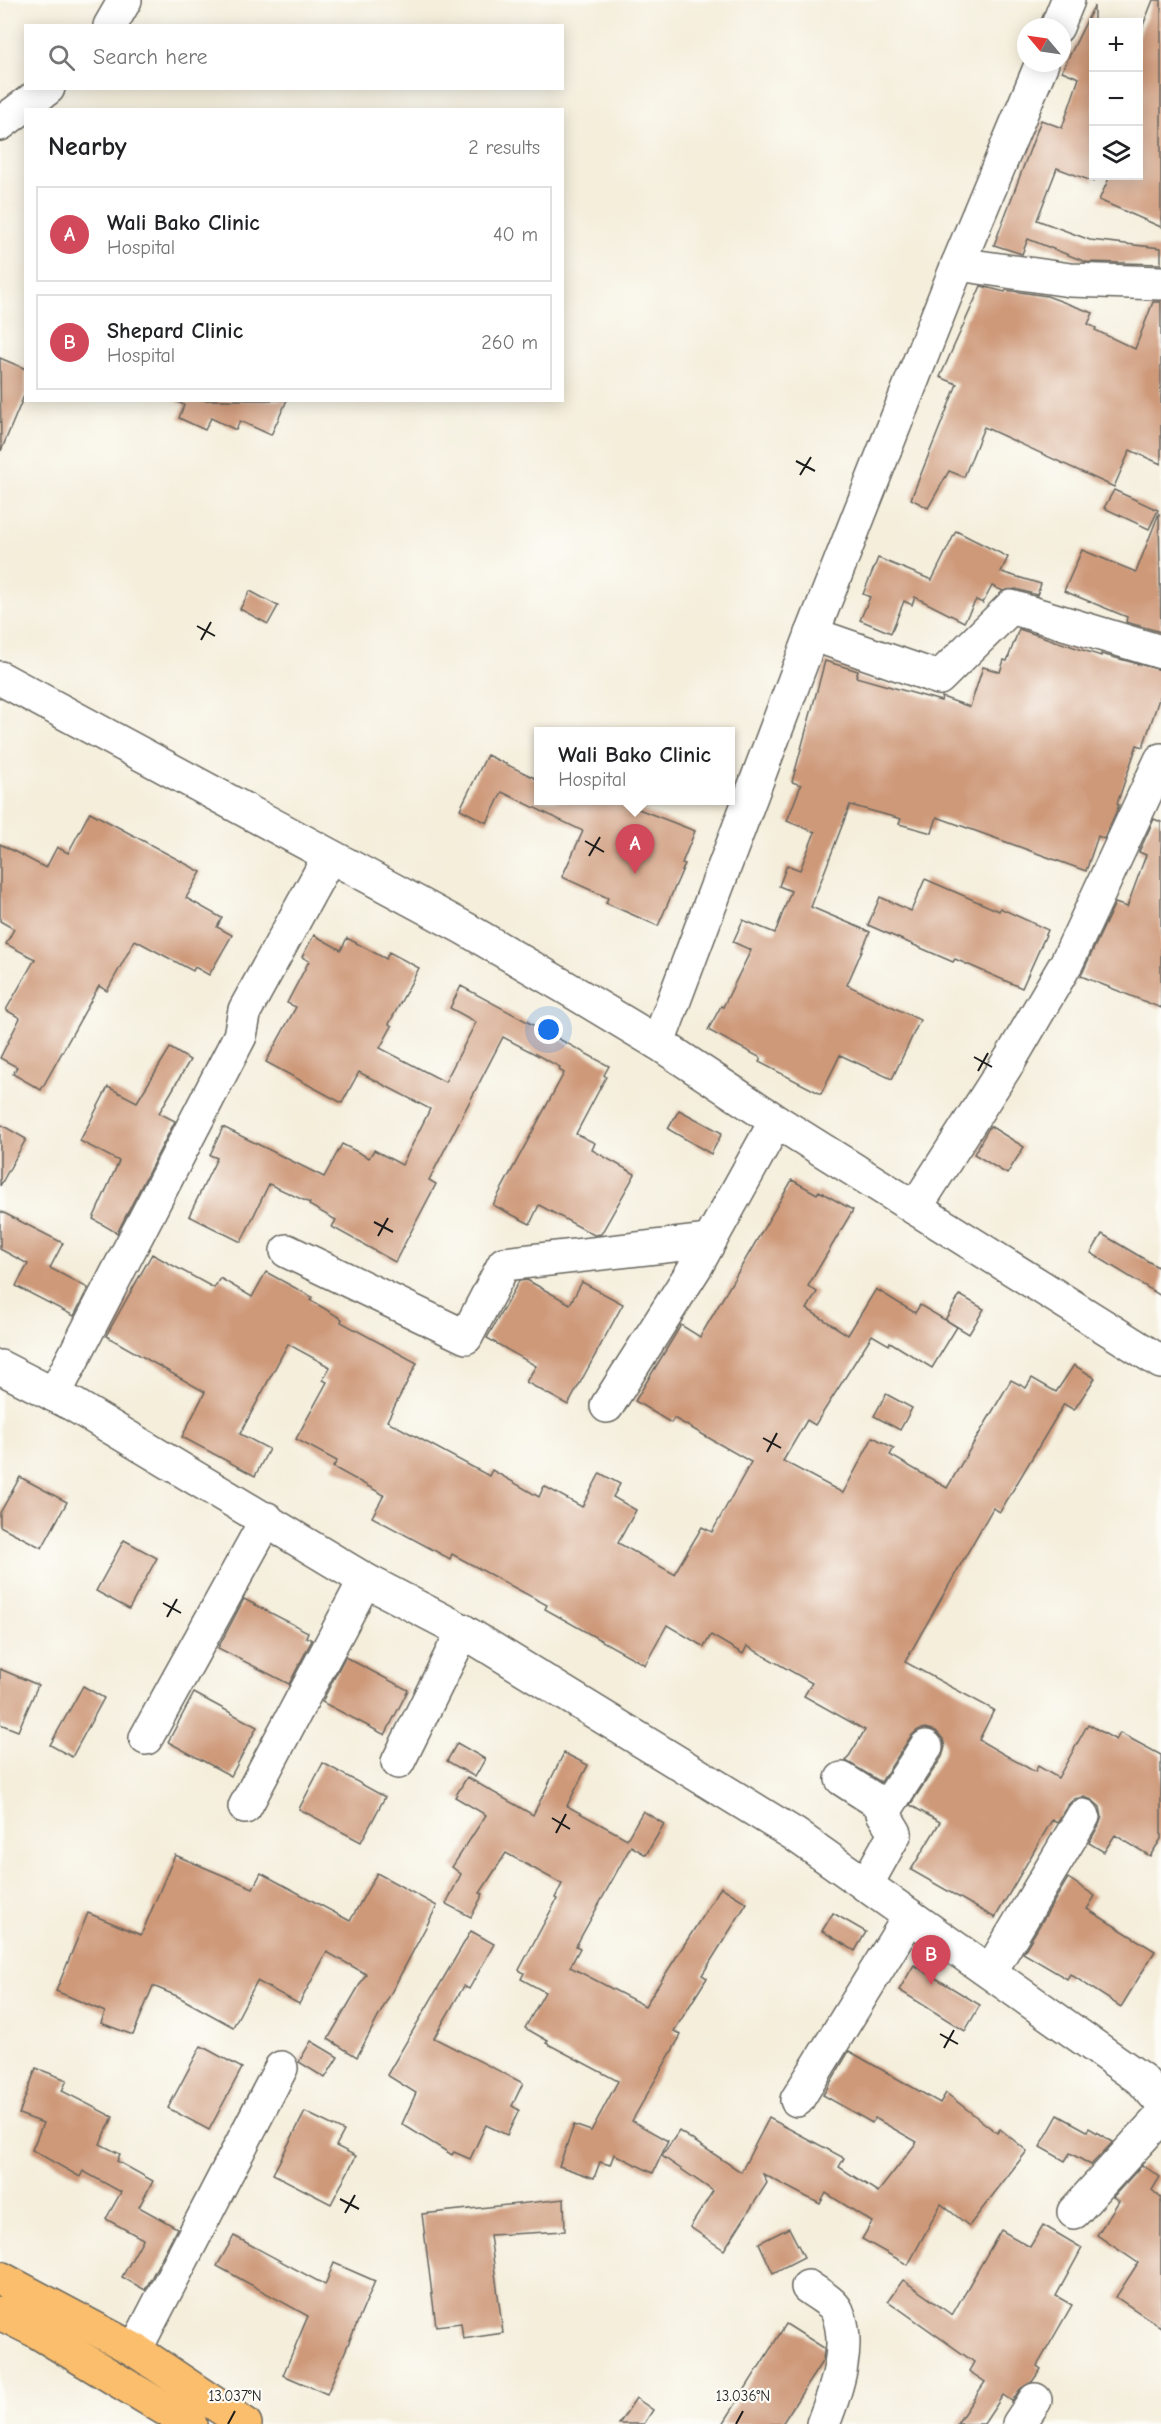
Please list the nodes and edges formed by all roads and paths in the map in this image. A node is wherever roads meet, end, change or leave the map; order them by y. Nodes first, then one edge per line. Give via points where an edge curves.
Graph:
1 (125, 0) edge
2 (1068, 0) edge
3 (1061, 18) edge
4 (111, 24) edge
5 (1038, 72) edge
6 (45, 90) edge
7 (0, 124) edge
8 (958, 264) junction
9 (1161, 283) edge
10 (812, 634) junction
11 (1161, 652) edge
12 (0, 678) edge
13 (1161, 760) edge
14 (329, 857) junction
15 (658, 1043) junction
16 (776, 1121) junction
17 (915, 1208) junction
18 (710, 1241) junction
19 (287, 1251) dead end
20 (1159, 1355) edge
21 (0, 1367) edge
22 (54, 1395) junction
23 (607, 1406) dead end
24 (267, 1519) junction
25 (365, 1580) junction
26 (463, 1631) junction
27 (146, 1738) dead end
28 (926, 1748) dead end
29 (398, 1762) dead end
30 (842, 1779) dead end
31 (244, 1808) dead end
32 (887, 1808) junction
33 (1083, 1816) dead end
34 (866, 1885) junction
35 (910, 1916) junction
36 (990, 1972) junction
37 (281, 2068) dead end
38 (797, 2100) dead end
39 (1161, 2102) edge
40 (1161, 2117) edge
41 (1074, 2212) dead end
42 (0, 2278) edge
43 (808, 2287) dead end
44 (0, 2313) edge
45 (135, 2350) junction
46 (190, 2424) edge
47 (245, 2424) edge
48 (823, 2424) edge

1 - 4 street
2 - 3 street
5 - 8 street
6 - 7 street
8 - 9 street via 1070,280
8 - 10 street
10 - 11 street via 939,678 1011,607
10 - 15 street
12 - 14 street
13 - 17 street via 1067,962
14 - 15 street via 464,928
14 - 22 street via 245,1010 240,1036
15 - 16 street
16 - 17 street
16 - 18 street
17 - 20 street
18 - 19 street via 504,1264 466,1337
18 - 23 street
21 - 22 street
22 - 24 street
24 - 25 street
24 - 27 street
25 - 26 street
25 - 31 street
26 - 29 street
26 - 34 street via 794,1834
28 - 32 street
30 - 32 street
32 - 34 street via 883,1814 895,1833
33 - 36 street
34 - 35 street
35 - 36 street
35 - 38 street
36 - 39 street via 1142,2080
37 - 45 street
40 - 41 street
42 - 45 main road
43 - 48 street via 836,2309 844,2343 833,2398
44 - 46 main road
45 - 47 main road

